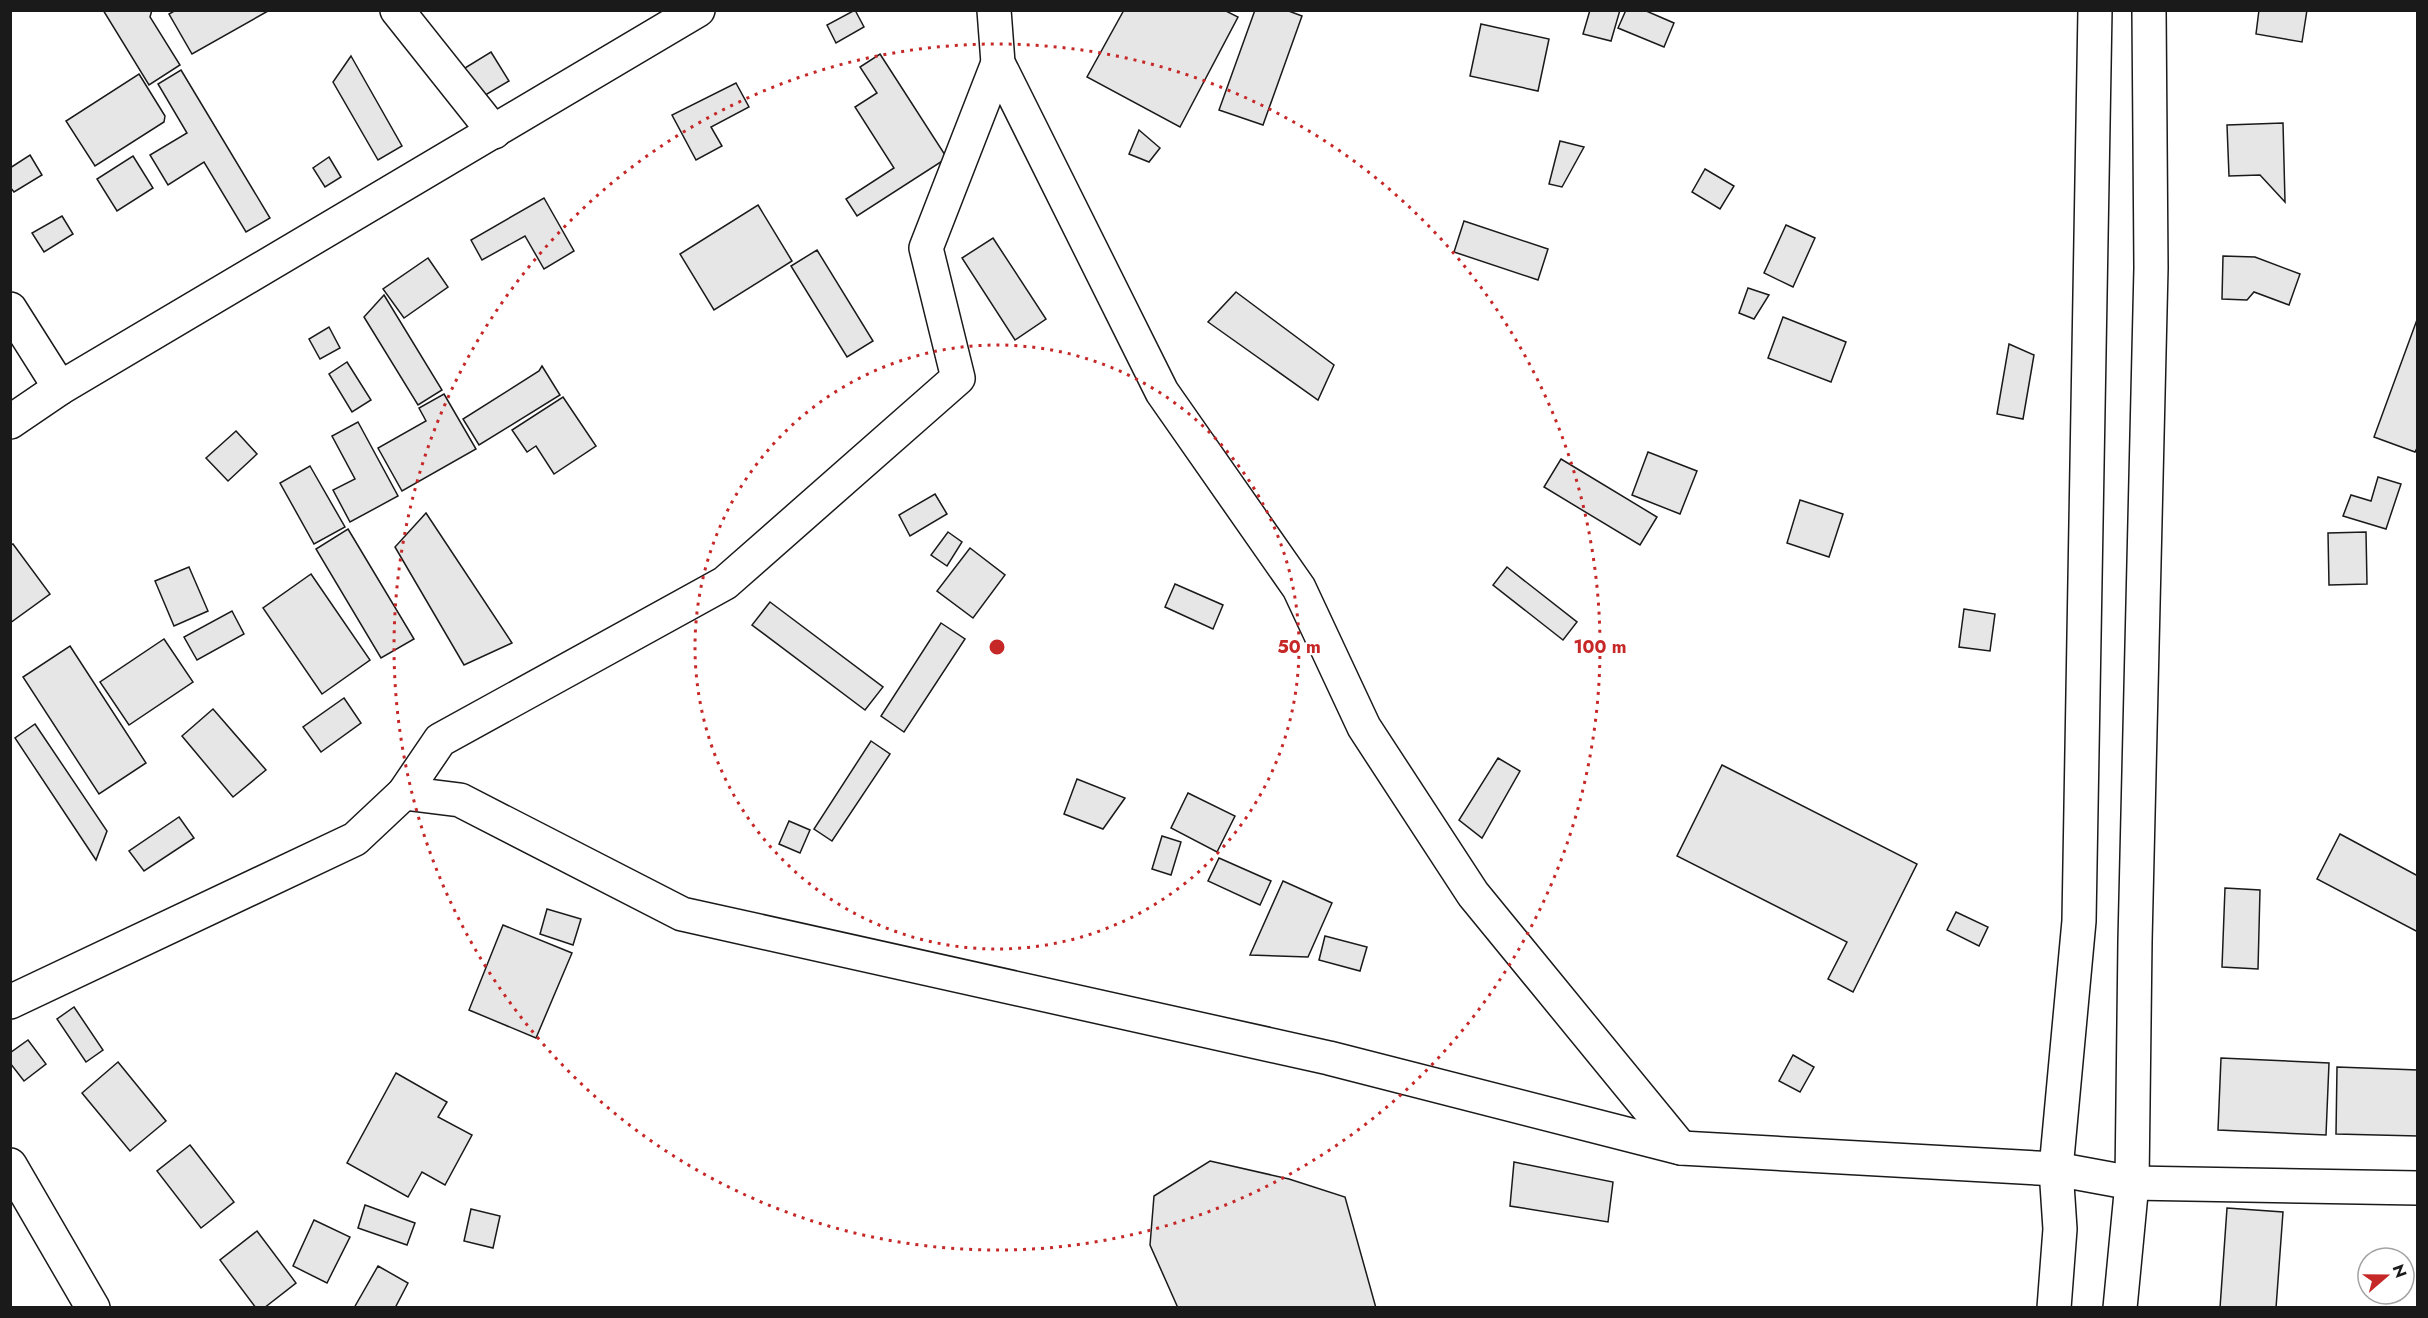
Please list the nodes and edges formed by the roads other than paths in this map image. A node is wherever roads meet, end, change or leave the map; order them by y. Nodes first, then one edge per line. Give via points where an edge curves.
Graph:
1 (397, 10) edge
2 (698, 10) edge
3 (994, 10) edge
4 (2095, 10) edge
5 (2149, 10) edge
6 (998, 63) junction
7 (494, 132) junction
8 (10, 309) edge
9 (60, 388) junction
10 (10, 422) edge
11 (404, 793) junction
12 (10, 1002) edge
13 (1681, 1148) junction
14 (10, 1165) edge
15 (2056, 1169) junction
16 (2132, 1183) junction
17 (2418, 1188) edge
18 (93, 1308) edge
19 (2054, 1308) edge
20 (2120, 1308) edge

1 - 7 street
2 - 7 street
3 - 6 street
4 - 15 street via 2079,921
5 - 16 street via 2151,268
6 - 11 street via 926,248 958,378 725,582 440,740
6 - 13 street via 1162,392 1299,588 1364,726 1473,894
7 - 9 street
8 - 9 street
9 - 10 street
11 - 12 street via 355,839
11 - 13 street via 460,800 682,914 1329,1058
13 - 15 street
14 - 18 street
15 - 16 street
15 - 19 street via 2060,1229
16 - 17 street
16 - 20 street

